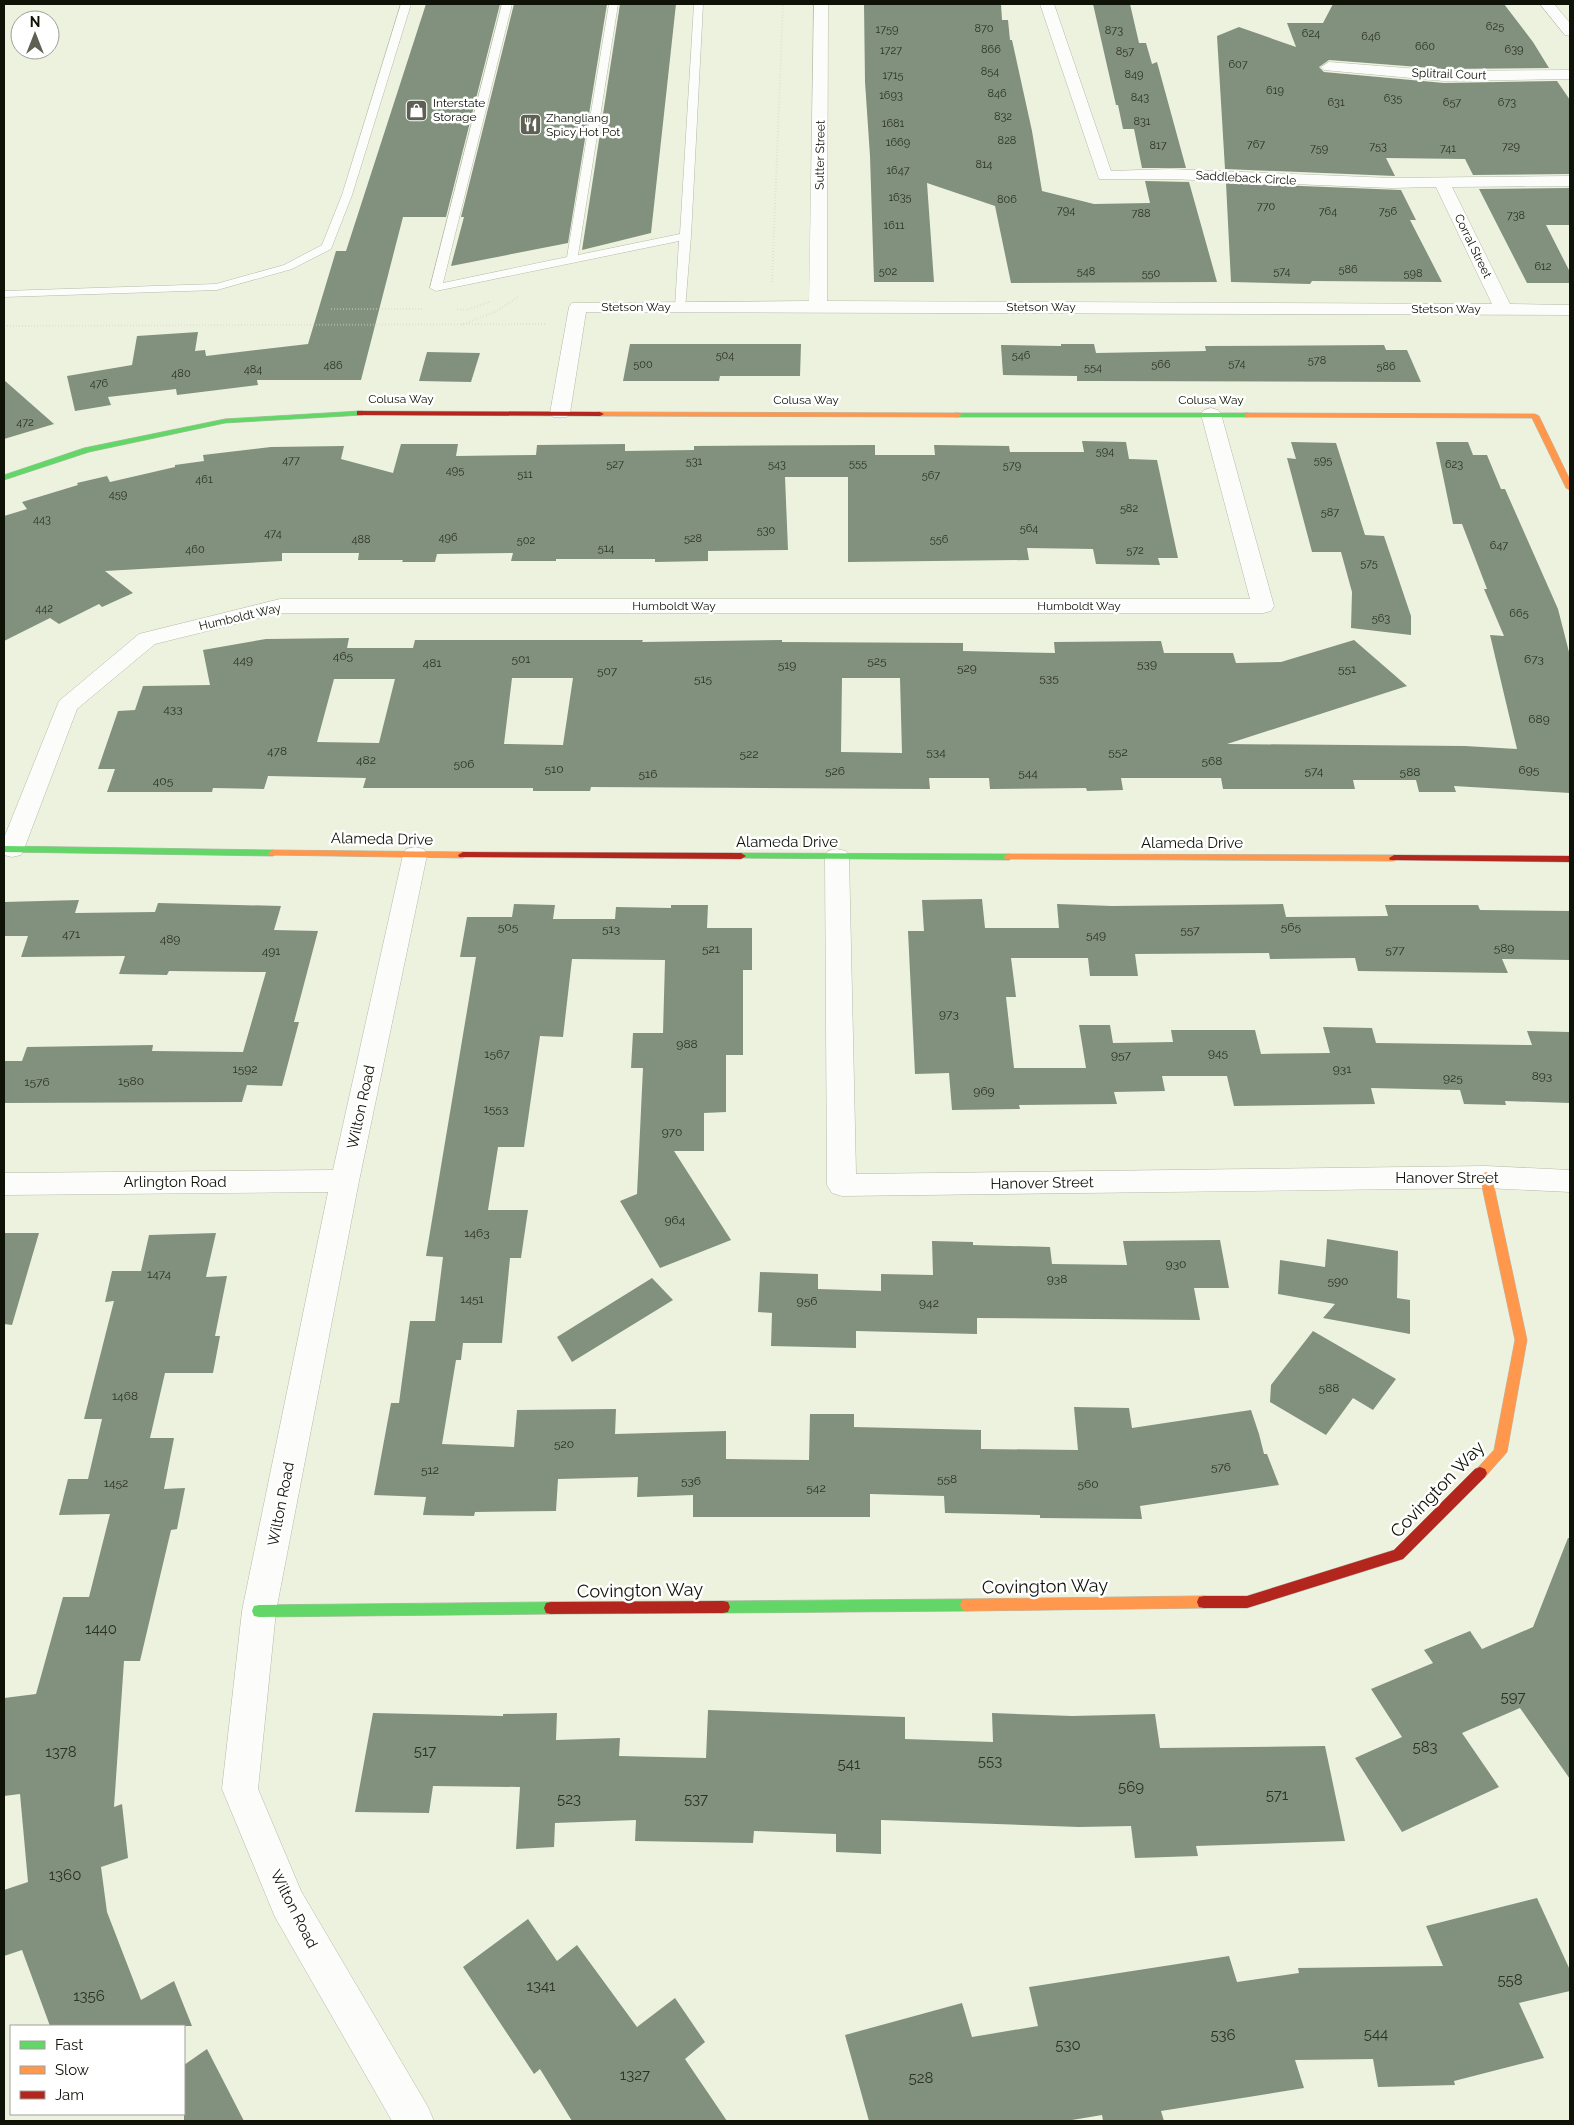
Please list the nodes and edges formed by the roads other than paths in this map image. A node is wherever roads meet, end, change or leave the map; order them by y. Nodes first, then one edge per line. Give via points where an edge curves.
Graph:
1 (406, 4) edge
2 (507, 4) edge
3 (613, 4) edge
4 (699, 4) edge
5 (821, 4) edge
6 (1047, 4) edge
7 (1547, 4) edge
8 (1570, 32) edge
9 (1329, 67) dead end
10 (1570, 75) edge
11 (1570, 181) edge
12 (1442, 183) junction
13 (686, 236) junction
14 (572, 260) junction
15 (4, 294) edge
16 (818, 306) junction
17 (681, 307) junction
18 (1504, 310) junction
19 (1570, 310) edge
20 (560, 413) junction
21 (1211, 414) junction
22 (4, 478) edge
23 (1570, 488) edge
24 (8, 849) edge
25 (415, 855) junction
26 (837, 857) junction
27 (1570, 859) edge
28 (1486, 1178) junction
29 (345, 1181) junction
30 (1570, 1181) edge
31 (4, 1184) edge
32 (259, 1611) junction
33 (414, 2121) edge

1 - 15 lane via 347,195 326,246 288,267 217,287
2 - 14 lane via 436,288
3 - 14 lane
4 - 13 lane
5 - 16 street, Sutter Street
6 - 12 street, Saddleback Circle via 1104,176 1170,174 1303,181
7 - 8 street
9 - 10 street, Splitrail Court via 1444,76
11 - 12 street, Saddleback Circle
12 - 18 street, Corral Street
13 - 14 lane
13 - 17 lane
16 - 17 street, Stetson Way
16 - 18 street, Stetson Way
17 - 20 street, Stetson Way via 576,315
18 - 19 street, Stetson Way
20 - 21 street, Colusa Way
20 - 22 street, Colusa Way via 364,413 225,421 87,450
21 - 23 street, Colusa Way via 1535,416
21 - 24 street, Humboldt Way via 1263,606 280,606 147,639 67,706
24 - 25 street, Alameda Drive
25 - 26 street, Alameda Drive
25 - 29 street, Wilton Road
26 - 27 street, Alameda Drive
26 - 28 street, Hanover Street via 842,1185
28 - 30 street, Hanover Street
28 - 32 street, Covington Way via 1521,1340 1500,1452 1398,1554 1247,1602
29 - 31 street, Arlington Road
29 - 32 street, Wilton Road
32 - 33 street, Wilton Road via 240,1789 288,1904

